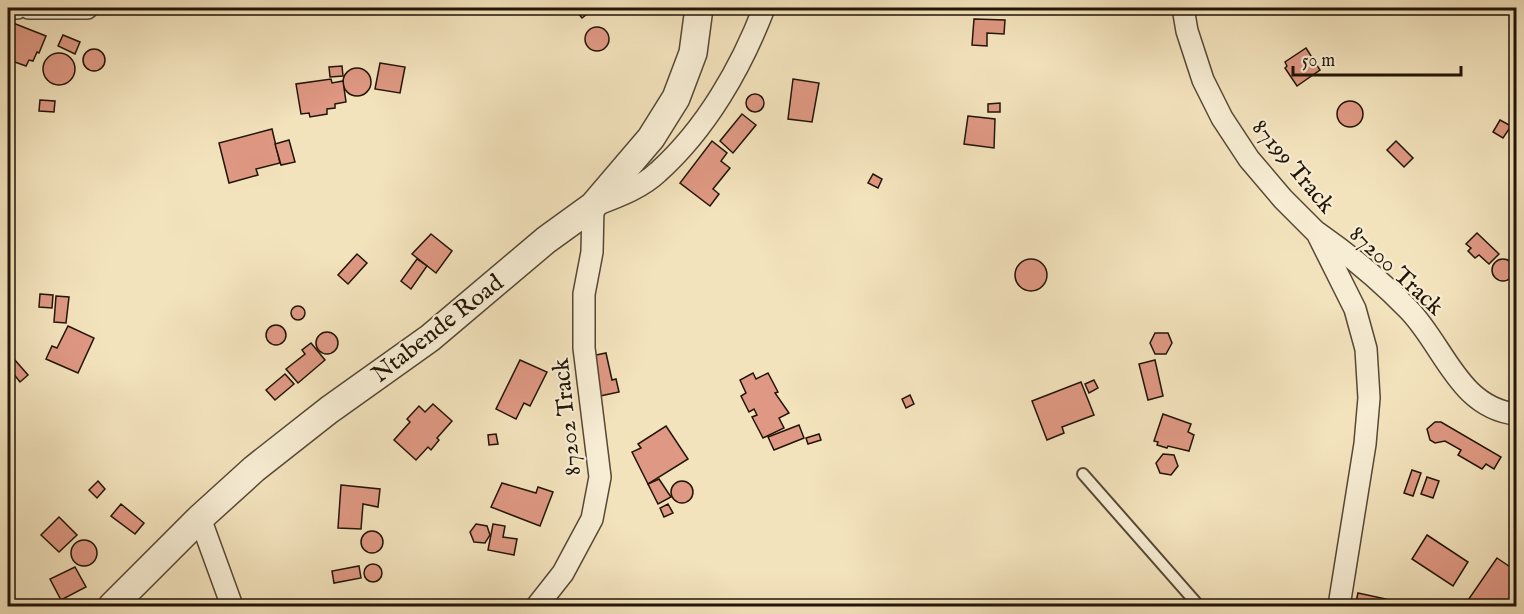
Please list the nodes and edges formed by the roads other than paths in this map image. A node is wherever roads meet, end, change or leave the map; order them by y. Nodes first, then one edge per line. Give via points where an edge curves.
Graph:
1 (8, 8) edge
2 (17, 8) edge
3 (29, 8) edge
4 (87, 8) edge
5 (699, 8) edge
6 (764, 8) edge
7 (1183, 8) edge
8 (593, 206) junction
9 (1317, 233) junction
10 (1516, 414) edge
11 (1083, 474) dead end
12 (200, 518) junction
13 (112, 606) edge
14 (232, 606) edge
15 (537, 606) edge
16 (1199, 606) edge
17 (1339, 606) edge

1 - 2 street
3 - 4 street
5 - 8 street, Ntabende Road via 693,52 676,98 651,138
6 - 8 street via 716,104 691,136 657,173 628,192
7 - 9 street, 87199 Track via 1203,80 1222,118 1249,159
8 - 12 street, Ntabende Road via 546,240 430,338 254,469
8 - 15 street, 87202 Track via 592,252 584,294 584,348 600,477 592,519 563,573
9 - 10 street, 87200 Track via 1356,260 1409,310 1432,336 1468,392 1485,405
9 - 17 street, 87199 Track via 1355,309 1369,369 1365,444
11 - 16 lane
12 - 13 street, Ntabende Road
12 - 14 street

